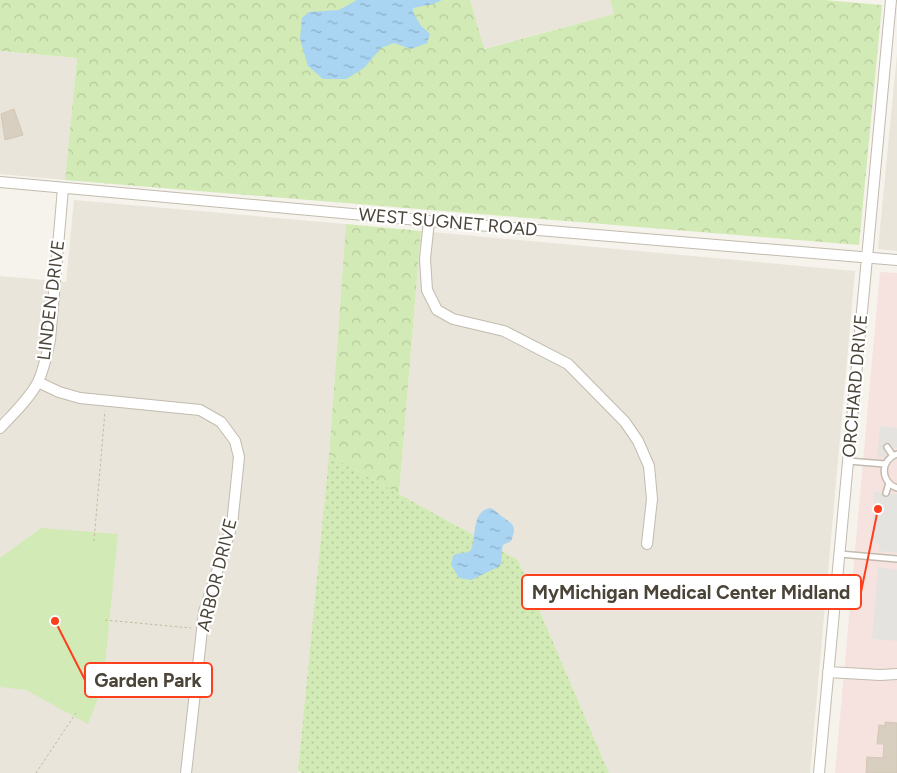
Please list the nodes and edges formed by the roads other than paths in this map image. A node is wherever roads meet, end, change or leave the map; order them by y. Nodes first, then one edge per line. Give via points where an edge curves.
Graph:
1 (891, 0) edge
2 (0, 182) edge
3 (63, 188) junction
4 (428, 221) junction
5 (867, 258) junction
6 (897, 260) edge
7 (38, 382) junction
8 (0, 428) edge
9 (887, 447) dead end
10 (895, 455) edge
11 (848, 461) junction
12 (885, 464) junction
13 (888, 483) junction
14 (897, 488) edge
15 (886, 493) dead end
16 (647, 544) dead end
17 (839, 554) junction
18 (897, 559) edge
19 (828, 672) junction
20 (897, 674) edge
21 (186, 773) edge
22 (819, 773) edge

1 - 5 street, ORCHARD DRIVE
2 - 3 street, WEST SUGNET ROAD
3 - 4 street, WEST SUGNET ROAD
3 - 7 street, LINDEN DRIVE via 50,340
4 - 5 street, WEST SUGNET ROAD
4 - 16 street via 427,290 437,310 453,318 504,331 568,364 625,422 638,441 648,466 652,499
5 - 6 street, WEST SUGNET ROAD
5 - 11 street, ORCHARD DRIVE
7 - 8 street, LINDEN DRIVE
7 - 21 street, ARBOR DRIVE via 73,396 200,410 221,422 235,441 239,457 232,525 204,612
9 - 10 lane
10 - 12 lane
11 - 12 lane
11 - 17 street, ORCHARD DRIVE
12 - 13 lane via 884,474
13 - 14 lane
13 - 15 lane
17 - 18 lane
17 - 19 street, ORCHARD DRIVE
19 - 20 street
19 - 22 street, ORCHARD DRIVE

